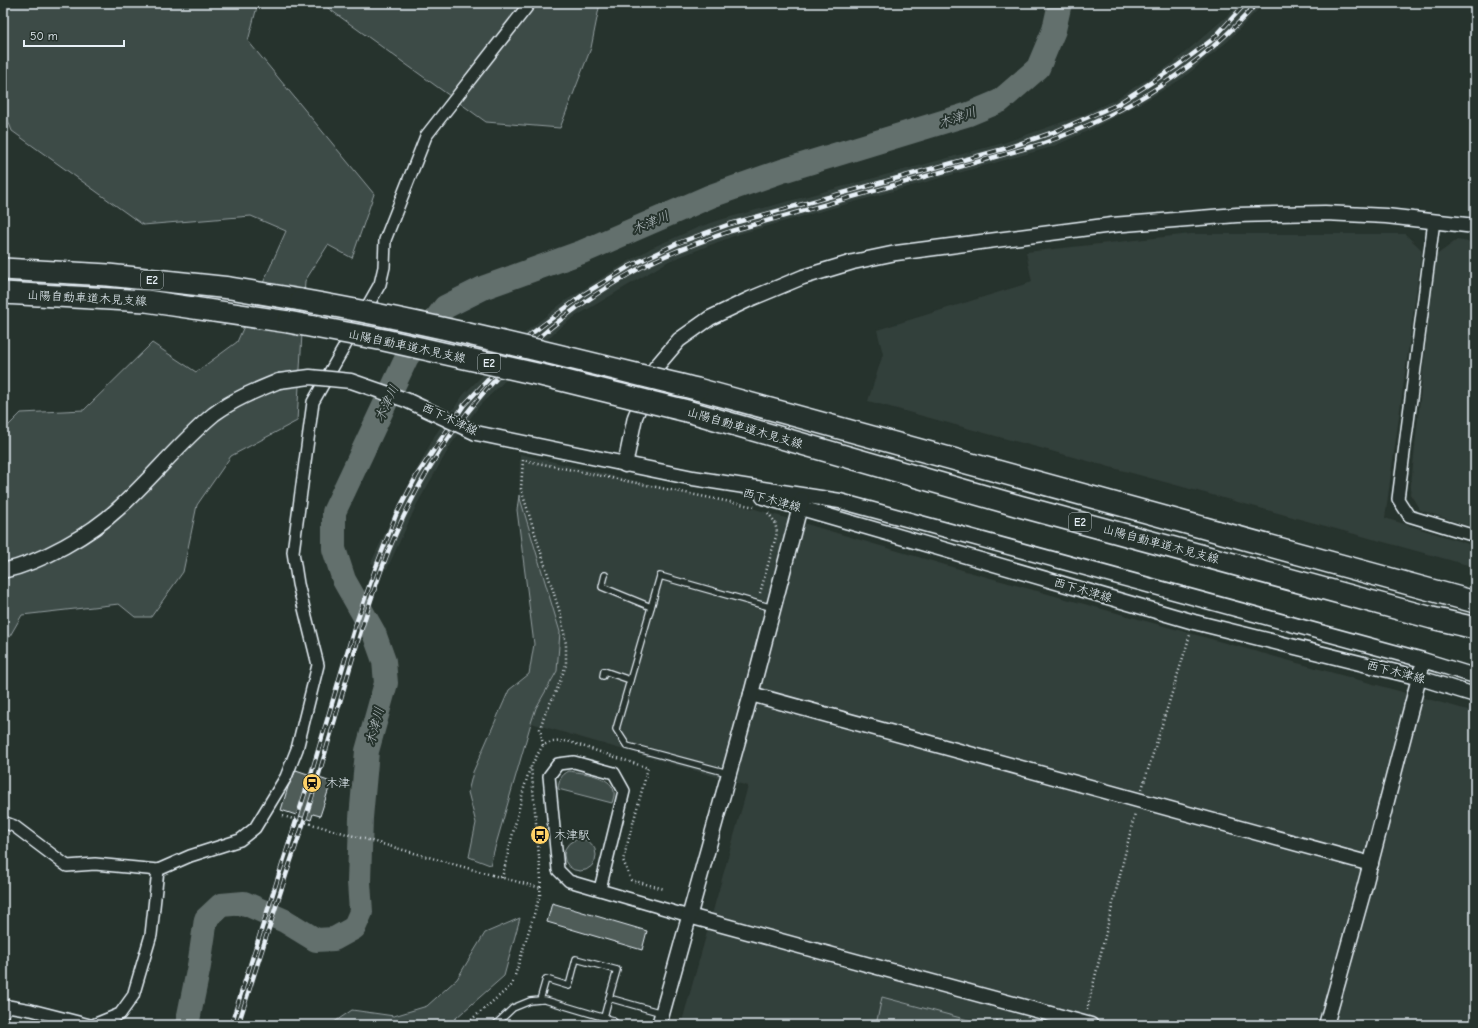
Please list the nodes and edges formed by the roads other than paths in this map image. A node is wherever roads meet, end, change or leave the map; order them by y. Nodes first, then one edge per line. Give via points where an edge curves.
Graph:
1 (530, 3) edge
2 (1434, 221) junction
3 (1475, 226) edge
4 (3, 269) edge
5 (3, 293) edge
6 (625, 464) junction
7 (801, 501) junction
8 (1475, 536) edge
9 (3, 571) edge
10 (605, 575) dead end
11 (1475, 602) edge
12 (651, 607) junction
13 (773, 608) junction
14 (1475, 628) edge
15 (1423, 660) junction
16 (603, 676) dead end
17 (1475, 676) edge
18 (1420, 678) junction
19 (630, 680) junction
20 (751, 694) junction
21 (1475, 695) edge
22 (728, 774) junction
23 (3, 822) edge
24 (1371, 864) junction
25 (158, 870) junction
26 (600, 889) junction
27 (689, 916) junction
28 (609, 998) junction
29 (540, 1000) junction
30 (5, 1008) edge
31 (604, 1017) junction
32 (660, 1019) edge
33 (1089, 1019) edge
34 (90, 1025) edge
35 (93, 1025) edge
36 (495, 1025) edge
37 (618, 1025) edge
38 (1326, 1025) edge

1 - 25 street via 426,136 385,240 384,267 380,284 313,402 293,552 298,584 318,665 297,749 286,777 255,828 240,840 190,856
2 - 3 street
2 - 6 street via 1325,213 1237,216 1120,225 896,253 853,262 803,277 710,318 679,340 656,367 635,417
2 - 8 street via 1398,499 1409,516
4 - 11 highway, 山陽自動車道木見支線 / E2, bridge via 108,275 230,288 352,309 469,334 697,389
5 - 14 highway, 山陽自動車道木見支線 / E2, bridge via 146,301 288,322 384,340 541,375 687,411 1019,506
6 - 7 street, 西下木津線
6 - 9 street, 西下木津線, bridge via 476,433 406,400 351,381 310,377 279,381 244,396 215,414 101,523 62,548
7 - 13 street
7 - 15 street, 西下木津線 via 848,503
7 - 18 street, 西下木津線 via 1194,622
10 - 12 lane via 602,587
12 - 13 lane via 660,576
12 - 19 lane
13 - 20 street
15 - 17 street, 西下木津線
15 - 18 street
16 - 19 lane via 604,671
18 - 21 street, 西下木津線
18 - 24 street
19 - 22 lane via 616,729 627,746
20 - 22 street
20 - 24 street
22 - 27 street
23 - 25 street via 14,826 67,866 95,864
24 - 38 street
25 - 35 street via 151,935 133,996 120,1014
26 - 26 street via 568,881 558,870 549,776 558,764 574,762 614,773 624,791
26 - 27 street
27 - 32 street
27 - 33 street
28 - 29 lane via 617,970 576,959 569,986 546,979
28 - 31 lane
28 - 32 lane
29 - 31 lane
29 - 36 lane via 513,1008
30 - 34 street via 31,1010
31 - 37 lane

